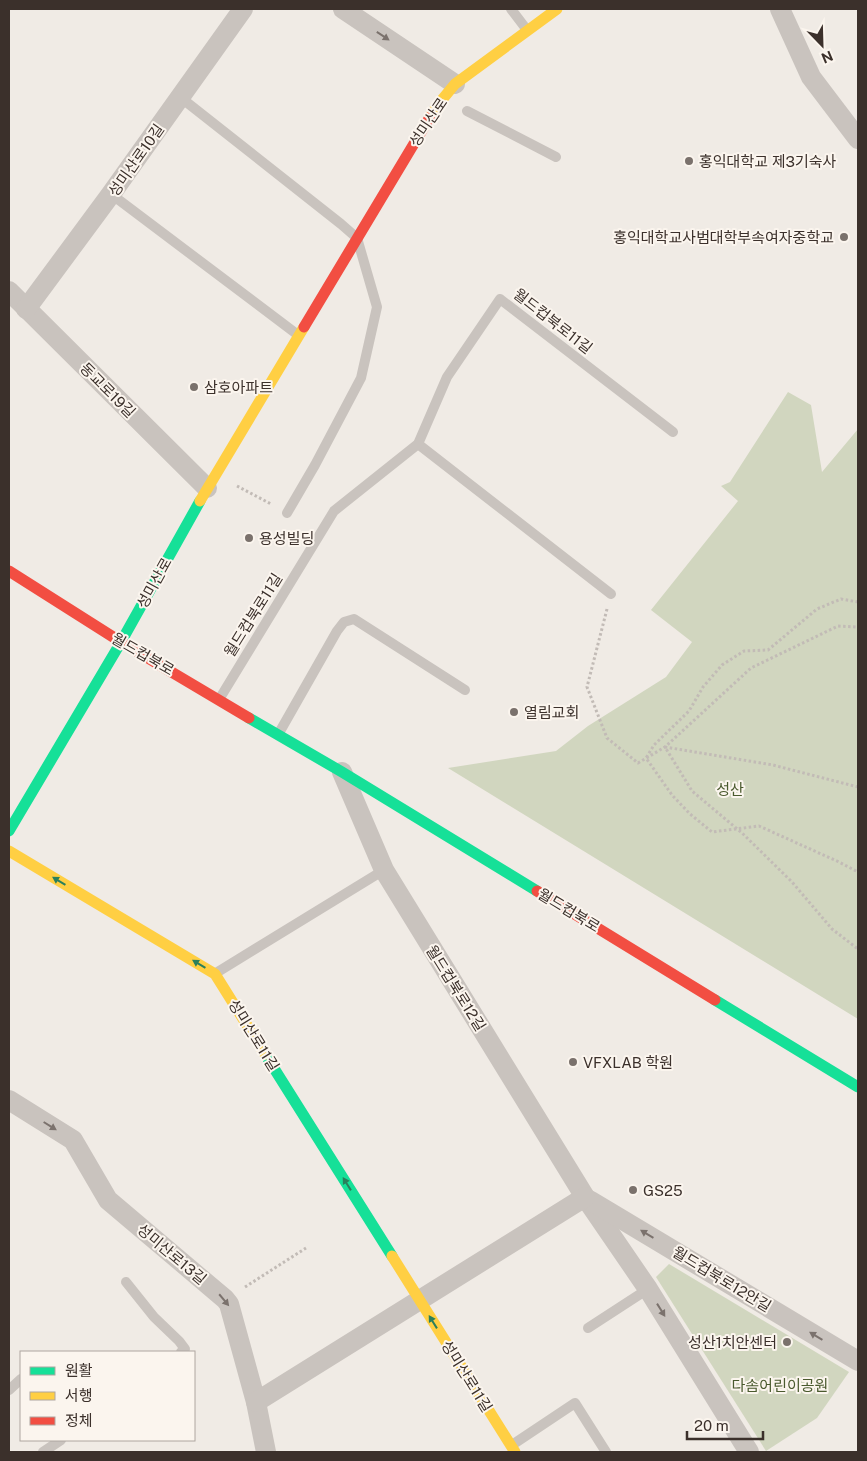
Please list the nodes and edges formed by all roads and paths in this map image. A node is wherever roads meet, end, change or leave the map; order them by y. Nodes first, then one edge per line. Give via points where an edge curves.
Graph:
1 (243, 9) edge
2 (343, 9) edge
3 (512, 9) edge
4 (558, 9) edge
5 (780, 9) edge
6 (528, 31) junction
7 (455, 84) junction
8 (180, 98) junction
9 (467, 111) dead end
10 (858, 139) edge
11 (556, 157) dead end
12 (111, 194) junction
13 (357, 238) junction
14 (9, 291) edge
15 (26, 309) junction
16 (298, 335) junction
17 (673, 432) dead end
18 (418, 444) junction
19 (211, 481) junction
20 (287, 513) joint
21 (9, 571) edge
22 (611, 594) joint
23 (858, 602) edge
24 (858, 627) edge
25 (121, 642) junction
26 (465, 690) dead end
27 (219, 699) junction
28 (278, 734) junction
29 (665, 747) junction
30 (646, 758) junction
31 (342, 772) junction
32 (858, 787) edge
33 (736, 829) junction
34 (9, 831) edge
35 (9, 851) edge
36 (384, 870) junction
37 (858, 872) edge
38 (858, 949) edge
39 (215, 974) junction
40 (858, 1087) edge
41 (9, 1100) edge
42 (585, 1197) junction
43 (306, 1248) dead end
44 (126, 1282) dead end
45 (648, 1289) junction
46 (225, 1299) junction
47 (420, 1300) junction
48 (588, 1328) dead end
49 (184, 1351) edge
50 (858, 1361) edge
51 (20, 1380) edge
52 (9, 1390) edge
53 (256, 1402) junction
54 (60, 1441) edge
55 (513, 1449) edge
56 (43, 1452) edge
57 (266, 1452) edge
58 (606, 1452) edge
59 (749, 1452) edge

1 - 8 street, 성미산로10길
2 -> 7 street
3 - 6 lane
4 - 6 street, 성미산로
5 - 10 street via 811,77
6 - 7 street, 성미산로
7 - 13 street, 성미산로 via 436,107
8 - 12 street, 성미산로10길
8 - 13 lane
9 - 11 lane, 성미산로
12 - 15 street, 성미산로10길
12 - 16 lane
13 - 16 street, 성미산로
13 - 20 lane via 377,307 361,378
14 - 15 street, 동교로19길
15 - 19 street, 동교로19길
16 - 19 street, 성미산로
17 - 18 lane, 월드컵북로11길 via 500,299 447,377
18 - 22 lane
18 - 27 lane, 월드컵북로11길 via 334,512
19 - 20 path
19 - 25 street, 성미산로
21 - 25 street, 월드컵북로
22 - 30 path via 587,687 607,738 638,763
23 - 30 path via 841,599 817,609 768,650 744,650 722,665 703,686 689,711 659,740
24 - 29 path via 838,626 751,668
25 - 27 street, 월드컵북로
25 - 34 street, 성미산로
26 - 28 lane via 354,619 344,622 337,631
27 - 28 street, 월드컵북로
28 - 31 street, 월드컵북로
29 - 30 path
29 - 32 path via 772,765
29 - 33 path via 692,791
30 - 33 path via 672,795 712,832
31 - 36 street, 월드컵북로12길
31 - 40 street, 월드컵북로
33 - 37 path via 759,826
33 - 38 path via 792,882 832,929
39 -> 35 street, 성미산로11길
36 - 39 lane
36 - 42 street, 월드컵북로12길
47 -> 39 street, 성미산로11길
41 -> 46 street, 성미산로13길 via 72,1140 108,1200
42 - 45 street, 월드컵북로12길
42 - 47 street
50 -> 42 street, 월드컵북로12안길
43 - 46 path
44 - 49 lane via 154,1317 179,1341
45 - 48 lane
45 -> 59 street, 월드컵북로12길
46 - 53 street, 성미산로13길
47 - 53 street
55 -> 47 street, 성미산로11길
51 - 52 lane
53 - 57 street, 성미산로13길
54 - 56 lane
55 - 58 lane via 575,1403

